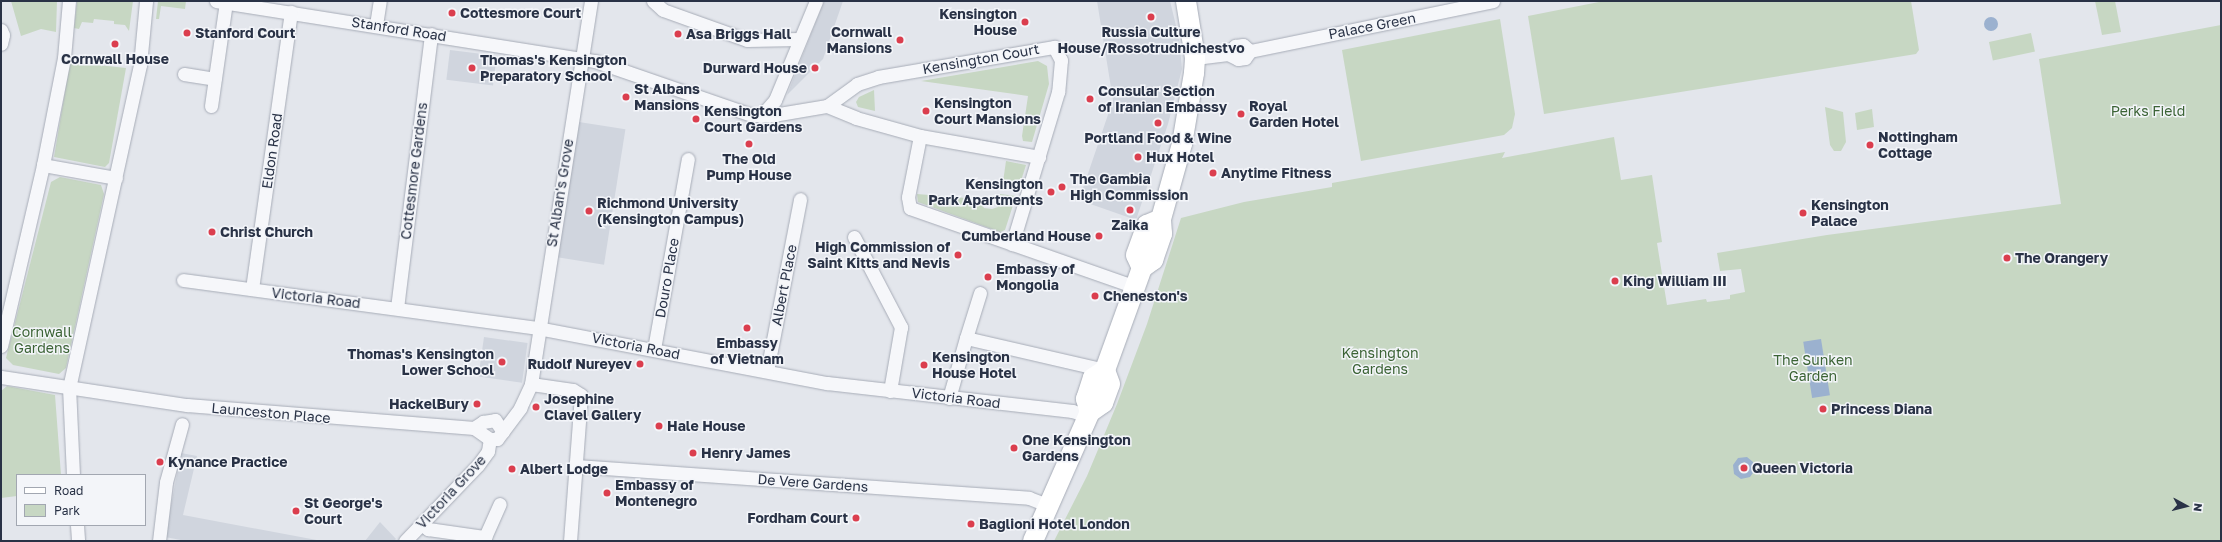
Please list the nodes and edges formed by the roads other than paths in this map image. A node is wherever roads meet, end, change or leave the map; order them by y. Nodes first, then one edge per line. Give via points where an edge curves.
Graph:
1 (69, 1) edge
2 (146, 1) edge
3 (380, 1) edge
4 (591, 1) edge
5 (653, 1) edge
6 (816, 1) edge
7 (1186, 1) edge
8 (1493, 1) edge
9 (221, 2) edge
10 (291, 12) junction
11 (376, 25) junction
12 (1, 30) edge
13 (431, 34) junction
14 (799, 39) junction
15 (1, 44) edge
16 (1195, 58) junction
17 (582, 59) junction
18 (184, 74) dead end
19 (215, 79) junction
20 (211, 106) dead end
21 (827, 106) junction
22 (761, 116) junction
23 (920, 136) junction
24 (1039, 157) junction
25 (688, 159) dead end
26 (43, 165) junction
27 (116, 178) junction
28 (800, 199) dead end
29 (854, 237) dead end
30 (1012, 244) junction
31 (184, 280) dead end
32 (1135, 287) junction
33 (252, 289) junction
34 (980, 293) dead end
35 (397, 308) junction
36 (538, 328) junction
37 (966, 338) junction
38 (1, 346) edge
39 (654, 349) junction
40 (1105, 370) junction
41 (767, 371) junction
42 (1, 377) edge
43 (531, 384) junction
44 (69, 388) junction
45 (890, 391) junction
46 (949, 398) junction
47 (1089, 414) junction
48 (182, 424) dead end
49 (474, 428) junction
50 (503, 432) junction
51 (490, 439) junction
52 (576, 466) junction
53 (73, 474) edge
54 (500, 504) dead end
55 (1050, 506) junction
56 (422, 524) junction
57 (77, 526) edge
58 (78, 541) edge
59 (159, 541) edge
60 (405, 541) edge
61 (570, 541) edge
62 (576, 541) edge
63 (1033, 541) edge

1 - 26 street via 64,58
2 - 27 street via 140,65
3 - 11 street
4 - 17 street, St Alban's Grove
5 - 14 street via 663,10 747,40
6 - 14 street
7 - 16 main road
8 - 16 street, Palace Green via 1250,51 1245,58 1238,59 1228,54
9 - 10 street, Stanford Road
9 - 19 street
10 - 11 street, Stanford Road
10 - 33 street, Eldon Road
11 - 13 street, Stanford Road
12 - 15 street
13 - 17 street, Stanford Road
13 - 35 street, Cottesmore Gardens
14 - 22 street via 775,100
16 - 32 main road via 1191,99 1163,214 1162,232 1153,260 1142,268
17 - 22 street, Stanford Road via 595,61
17 - 36 street, St Alban's Grove
18 - 19 street
19 - 20 street
21 - 22 street, Kensington Court
21 - 23 street via 856,118
21 - 24 street, Kensington Court via 857,84 878,77 1054,47 1061,60 1060,76
23 - 24 street
23 - 30 street via 908,197 910,208
24 - 30 street, Kensington Court
25 - 39 street, Douro Place
26 - 27 street
26 - 38 street
27 - 44 street
28 - 41 street, Albert Place
29 - 45 street via 901,327
30 - 32 street
31 - 33 street, Victoria Road
32 - 40 main road
33 - 35 street, Victoria Road
34 - 37 street
35 - 36 street, Victoria Road
36 - 39 street, Victoria Road
36 - 43 street, St Alban's Grove
37 - 40 street
37 - 46 street
39 - 41 street, Victoria Road
40 - 47 main road via 1110,384 1103,403
41 - 45 street, Victoria Road via 833,384
42 - 44 street
43 - 50 street via 520,408
43 - 52 street via 580,393
44 - 49 street, Launceston Place via 187,405
44 - 53 street
45 - 46 street, Victoria Road
46 - 47 street, Victoria Road
47 - 55 main road
48 - 59 street via 166,482
49 - 50 street, Launceston Place via 483,422 495,420
49 - 51 street, Launceston Place
50 - 51 street via 497,439
51 - 56 street, Victoria Grove via 488,451
52 - 55 street, De Vere Gardens via 1029,498
52 - 61 street
54 - 56 street via 485,536 428,529
55 - 63 main road
56 - 60 street, Victoria Grove
57 - 58 street
61 - 62 street

